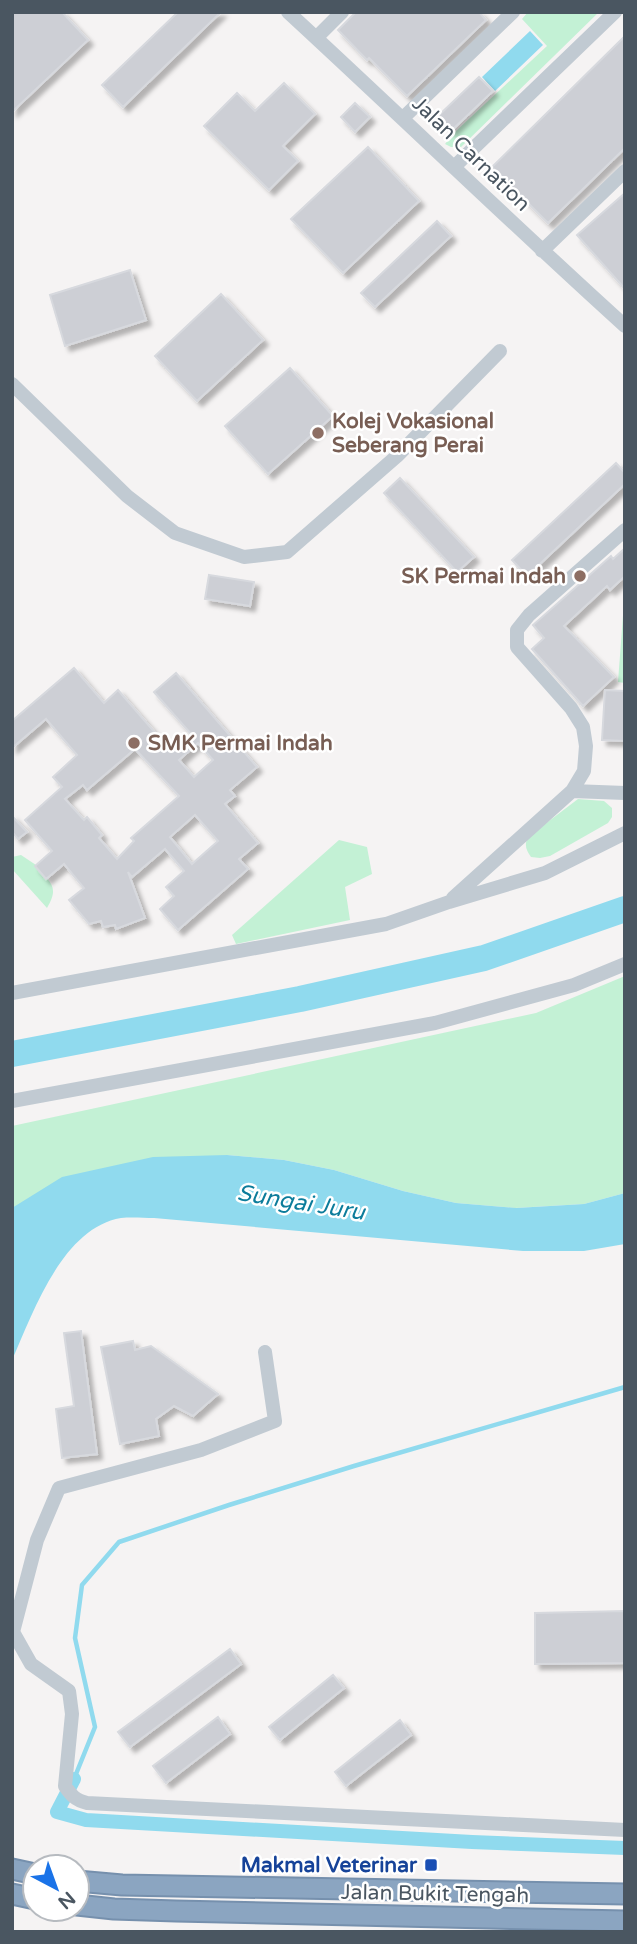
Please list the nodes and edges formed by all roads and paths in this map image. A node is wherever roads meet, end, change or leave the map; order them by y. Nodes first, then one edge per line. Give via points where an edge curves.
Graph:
1 (288, 12) edge
2 (342, 12) edge
3 (513, 12) edge
4 (615, 12) edge
5 (316, 38) junction
6 (403, 118) junction
7 (454, 167) junction
8 (625, 171) edge
9 (542, 251) junction
10 (625, 326) edge
11 (500, 351) dead end
12 (12, 384) edge
13 (625, 530) edge
14 (572, 791) junction
15 (625, 793) edge
16 (625, 833) edge
17 (449, 902) junction
18 (625, 964) edge
19 (12, 993) edge
20 (12, 1101) edge
21 (265, 1352) dead end
22 (625, 1830) edge
23 (91, 1882) edge
24 (625, 1894) edge
25 (91, 1907) edge
26 (625, 1921) edge

1 - 5 street, Jalan Carnation
2 - 5 street
3 - 6 street
4 - 7 street
5 - 6 street, Jalan Carnation
6 - 7 street, Jalan Carnation
7 - 9 street, Jalan Carnation
8 - 9 street
9 - 10 street, Jalan Carnation
11 - 12 street via 397,456 287,552 244,557 175,533 127,496
13 - 14 street via 517,630 517,647 583,727 584,771
14 - 15 street
14 - 17 street
16 - 17 street via 545,873
17 - 19 street via 387,924
18 - 20 street via 574,985 435,1023
21 - 22 street via 275,1422 201,1450 59,1488 37,1540 13,1632 31,1664 69,1691 68,1790 87,1803
23 - 24 highway, Jalan Bukit Tengah
25 - 26 highway, Jalan Bukit Tengah

